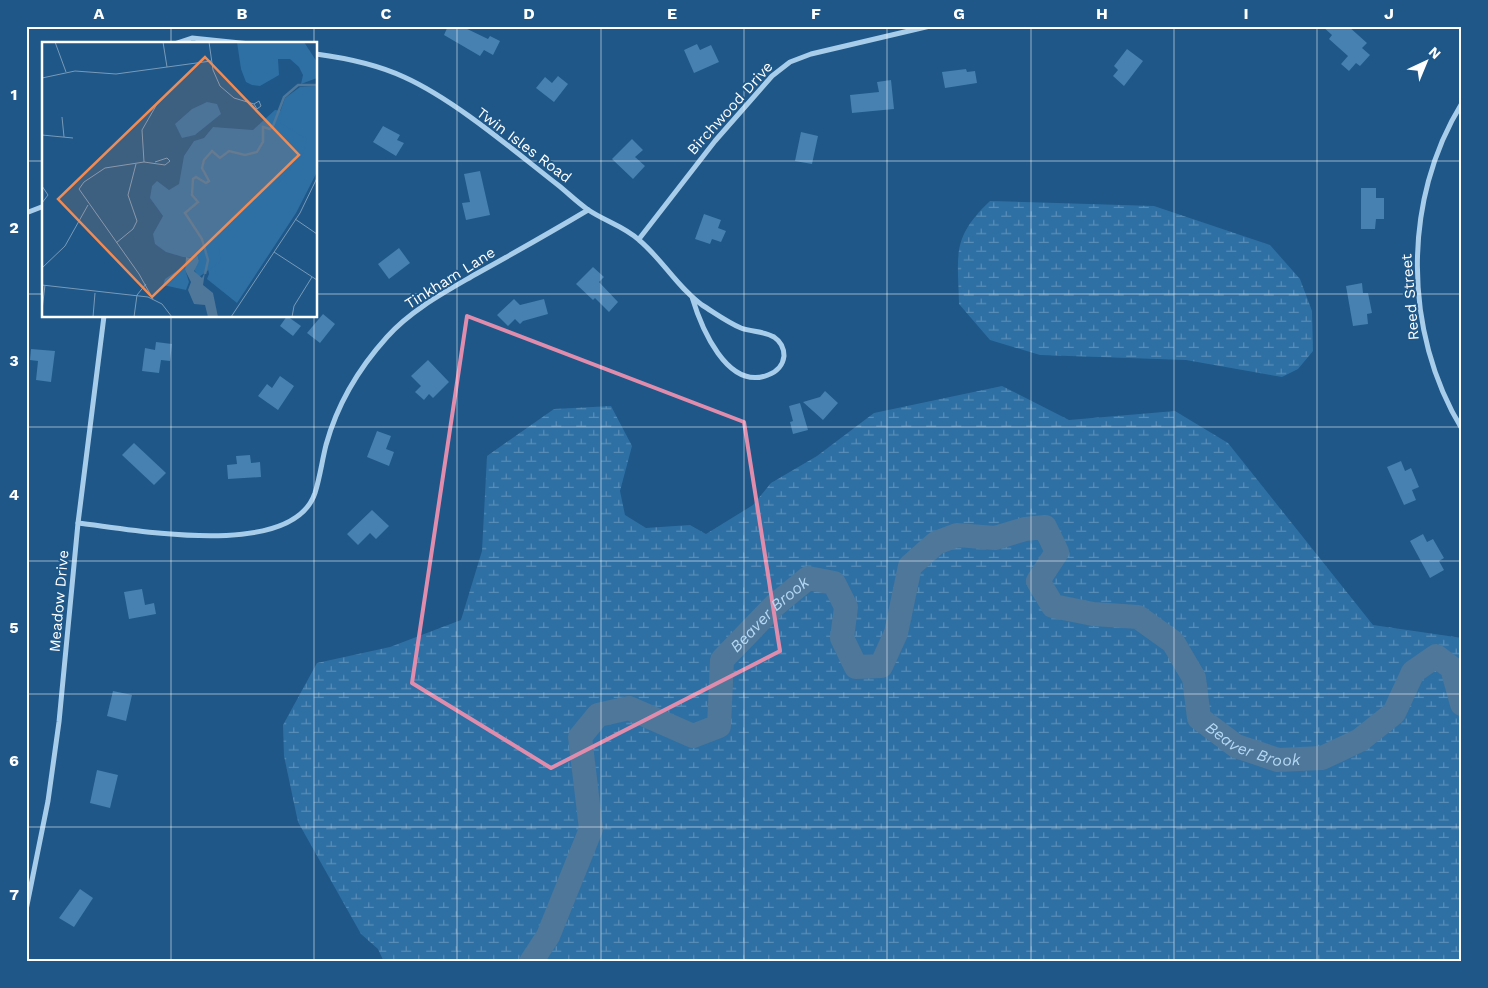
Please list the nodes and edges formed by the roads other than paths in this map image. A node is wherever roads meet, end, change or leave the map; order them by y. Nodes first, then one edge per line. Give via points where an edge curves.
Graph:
1 (930, 26) edge
2 (180, 42) edge
3 (231, 42) edge
4 (318, 54) edge
5 (1462, 103) edge
6 (42, 207) edge
7 (588, 210) junction
8 (26, 213) edge
9 (639, 239) junction
10 (692, 298) junction
11 (104, 318) edge
12 (1462, 429) edge
13 (78, 523) junction
14 (29, 886) edge
15 (26, 910) edge

1 - 9 street, Birchwood Drive via 811,54 790,62 772,76 715,141
2 - 3 street via 192,38
4 - 7 street, Twin Isles Road via 359,61 430,90
5 - 12 street, Reed Street via 1445,134 1428,180 1416,258 1423,325 1431,362 1443,394
6 - 8 street
7 - 9 street, Twin Isles Road
7 - 13 street, Tinkham Lane via 435,298 387,336 363,367 336,415 314,495 302,514 268,531 237,536 206,536
9 - 10 street, Twin Isles Road
10 - 10 street, Twin Isles Road via 706,336 719,356 740,373 766,376 783,363 782,346 776,338 726,321
11 - 13 street, Meadow Drive
13 - 14 street, Meadow Drive via 59,722 48,801
14 - 15 street, Meadow Drive

